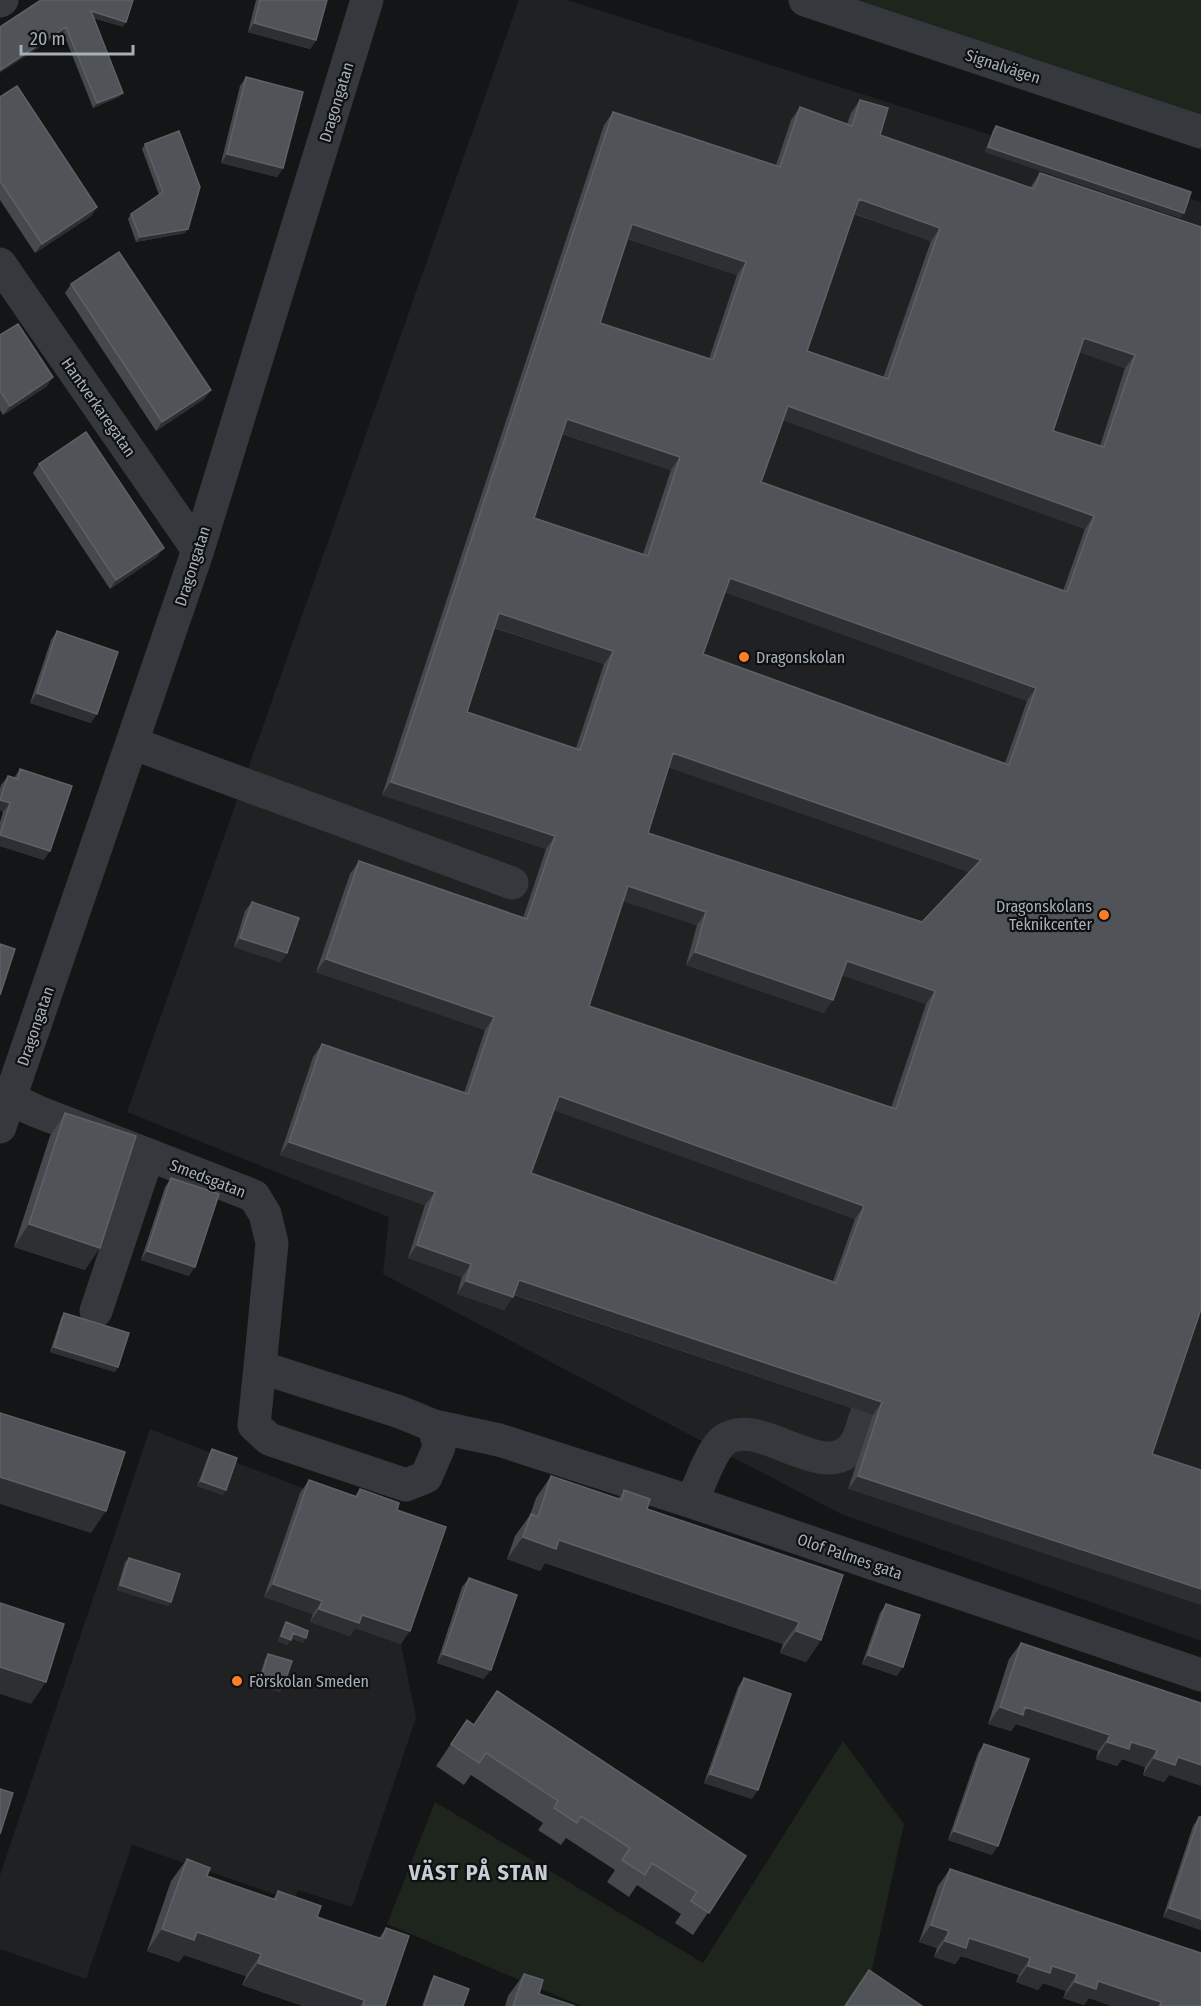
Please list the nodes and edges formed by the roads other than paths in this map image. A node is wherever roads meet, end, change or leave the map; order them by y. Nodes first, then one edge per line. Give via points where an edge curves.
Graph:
1 (367, 0) edge
2 (805, 0) edge
3 (1201, 132) edge
4 (0, 264) edge
5 (198, 550) junction
6 (132, 743) junction
7 (512, 883) dead end
8 (3, 1106) edge
9 (148, 1155) junction
10 (96, 1311) dead end
11 (260, 1367) junction
12 (867, 1413) edge
13 (434, 1426) junction
14 (692, 1502) junction
15 (1201, 1675) edge

1 - 5 street, Dragongatan
2 - 3 street, Signalvägen
4 - 5 street, Hantverkaregatan
5 - 6 street, Dragongatan
6 - 7 street
6 - 8 street, Dragongatan
8 - 9 street, Smedsgatan via 36,1112
9 - 10 street
9 - 11 street, Smedsgatan via 254,1196 265,1214 272,1243
11 - 13 street
11 - 13 street, Smedsgatan via 254,1425 270,1439 406,1485 426,1477 440,1447
12 - 14 street via 854,1446 830,1458 748,1435 722,1442
13 - 14 street, Olof Palmes gata via 499,1440
14 - 15 street, Olof Palmes gata

